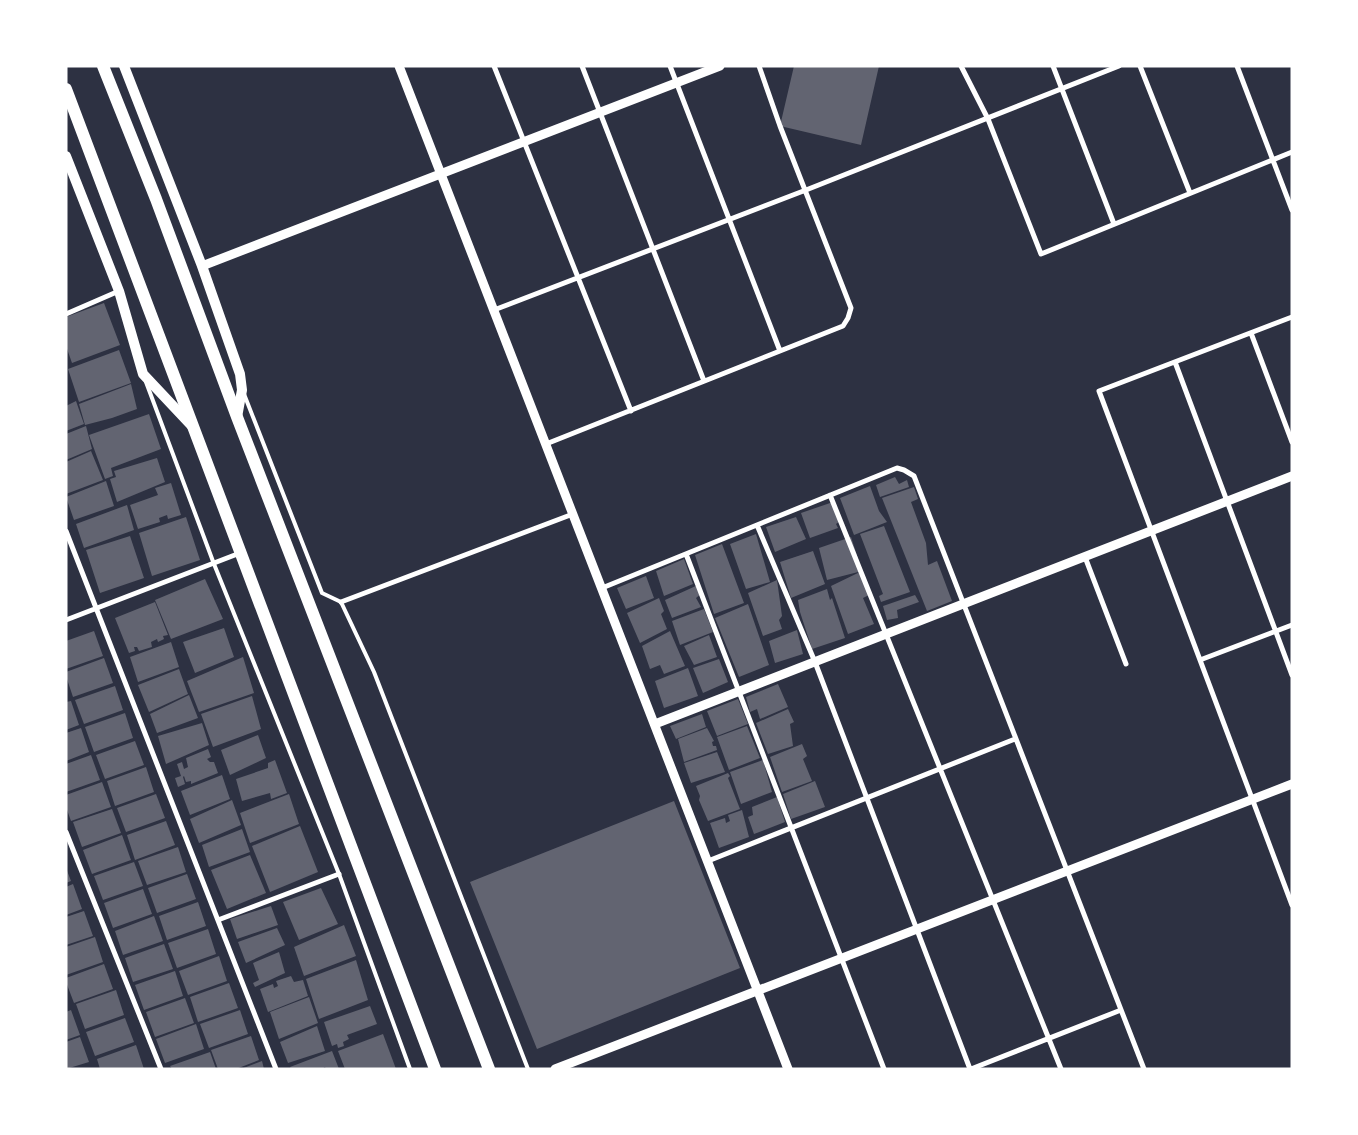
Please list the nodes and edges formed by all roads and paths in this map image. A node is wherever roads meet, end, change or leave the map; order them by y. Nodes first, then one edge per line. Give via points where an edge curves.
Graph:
1 (103, 66) edge
2 (124, 66) edge
3 (399, 66) edge
4 (494, 66) edge
5 (582, 66) edge
6 (670, 66) edge
7 (720, 66) edge
8 (759, 66) edge
9 (961, 66) edge
10 (1053, 66) edge
11 (1118, 66) edge
12 (1140, 66) edge
13 (1237, 66) edge
14 (676, 83) junction
15 (1062, 89) junction
16 (66, 90) edge
17 (600, 112) junction
18 (988, 119) junction
19 (524, 142) junction
20 (1292, 152) edge
21 (66, 156) edge
22 (1272, 159) junction
23 (441, 174) junction
24 (806, 190) junction
25 (1190, 193) junction
26 (1292, 210) edge
27 (729, 220) junction
28 (1114, 224) junction
29 (653, 249) junction
30 (202, 266) junction
31 (578, 278) junction
32 (119, 291) junction
33 (494, 310) junction
34 (66, 314) edge
35 (1292, 317) edge
36 (1251, 333) junction
37 (780, 351) junction
38 (1175, 362) junction
39 (143, 374) junction
40 (704, 381) junction
41 (242, 390) junction
42 (631, 411) junction
43 (237, 417) junction
44 (192, 426) junction
45 (1292, 442) edge
46 (546, 444) junction
47 (1292, 476) edge
48 (830, 495) junction
49 (1227, 501) junction
50 (573, 514) junction
51 (757, 525) junction
52 (66, 531) edge
53 (1151, 531) junction
54 (240, 553) junction
55 (686, 554) junction
56 (1085, 557) junction
57 (214, 564) junction
58 (602, 588) junction
59 (341, 602) junction
60 (962, 604) junction
61 (96, 608) junction
62 (66, 620) edge
63 (1292, 625) edge
64 (1275, 631) junction
65 (886, 634) junction
66 (1200, 660) junction
67 (815, 662) junction
68 (1126, 664) dead end
69 (1292, 676) edge
70 (738, 692) junction
71 (655, 724) junction
72 (1015, 739) junction
73 (940, 769) junction
74 (1292, 784) edge
75 (867, 798) junction
76 (1252, 799) junction
77 (791, 828) junction
78 (66, 832) edge
79 (708, 861) junction
80 (1067, 871) junction
81 (338, 874) junction
82 (993, 900) junction
83 (1292, 905) edge
84 (218, 920) junction
85 (917, 929) junction
86 (842, 958) junction
87 (758, 990) junction
88 (1121, 1010) junction
89 (1048, 1038) junction
90 (161, 1069) edge
91 (276, 1069) edge
92 (410, 1069) edge
93 (435, 1069) edge
94 (489, 1069) edge
95 (528, 1069) edge
96 (555, 1069) edge
97 (788, 1069) edge
98 (884, 1069) edge
99 (971, 1069) edge
100 (1061, 1069) edge
101 (1144, 1069) edge

1 - 43 highway
2 - 30 main road
3 - 23 street
4 - 19 street
5 - 17 street
6 - 14 street
7 - 14 street
8 - 24 street
9 - 18 street
10 - 15 street
11 - 15 street
12 - 25 street
13 - 22 street
14 - 17 street
14 - 27 street
15 - 18 street
15 - 28 street
16 - 44 highway
17 - 19 street
17 - 29 street
18 - 24 street
18 - 28 street via 1041,254
19 - 23 street
19 - 31 street
20 - 22 street
21 - 32 main road
22 - 25 street
22 - 26 street
23 - 30 street
23 - 33 street
24 - 27 street
24 - 37 street via 851,308 843,326
25 - 28 street
27 - 29 street
27 - 37 street
29 - 31 street
29 - 40 street
30 - 41 main road via 240,374
31 - 33 street
31 - 42 street
32 - 34 street
32 - 39 main road
33 - 46 street
35 - 36 street
36 - 38 street
36 - 45 street
37 - 40 street
38 - 49 street
38 - 53 street via 1099,391
39 - 44 main road
39 - 57 lane
40 - 42 street
41 - 43 main road
41 - 59 lane via 322,593
42 - 46 street
43 - 94 highway
44 - 54 highway
46 - 50 street
47 - 49 street
48 - 51 street
48 - 60 street via 897,468 914,476
48 - 65 street
49 - 53 street
49 - 64 street
50 - 58 street
50 - 59 street
51 - 55 street
51 - 67 street
52 - 61 street
53 - 56 street
53 - 66 street
54 - 57 street
54 - 93 highway
55 - 58 street
55 - 70 street
56 - 60 street
56 - 68 street
57 - 61 street
57 - 81 lane
58 - 71 street
59 - 95 lane via 374,672
60 - 65 street
60 - 72 street
61 - 62 street
61 - 84 street
63 - 64 street
64 - 66 street
64 - 69 street
65 - 67 street
65 - 73 street
66 - 76 street
67 - 70 street
67 - 75 street
70 - 71 street
70 - 77 street
71 - 79 street
72 - 73 street
72 - 80 street
73 - 75 street
73 - 82 street
74 - 76 street
75 - 77 street
75 - 85 street
76 - 80 street
76 - 83 street
77 - 79 street
77 - 86 street
78 - 90 street
79 - 87 street
80 - 82 street
80 - 88 street
81 - 84 street
81 - 92 lane
82 - 85 street
82 - 89 street
84 - 91 street
85 - 86 street
85 - 99 street
86 - 87 street
86 - 98 street
87 - 96 street
87 - 97 street
88 - 89 street
88 - 101 street
89 - 99 street
89 - 100 street

